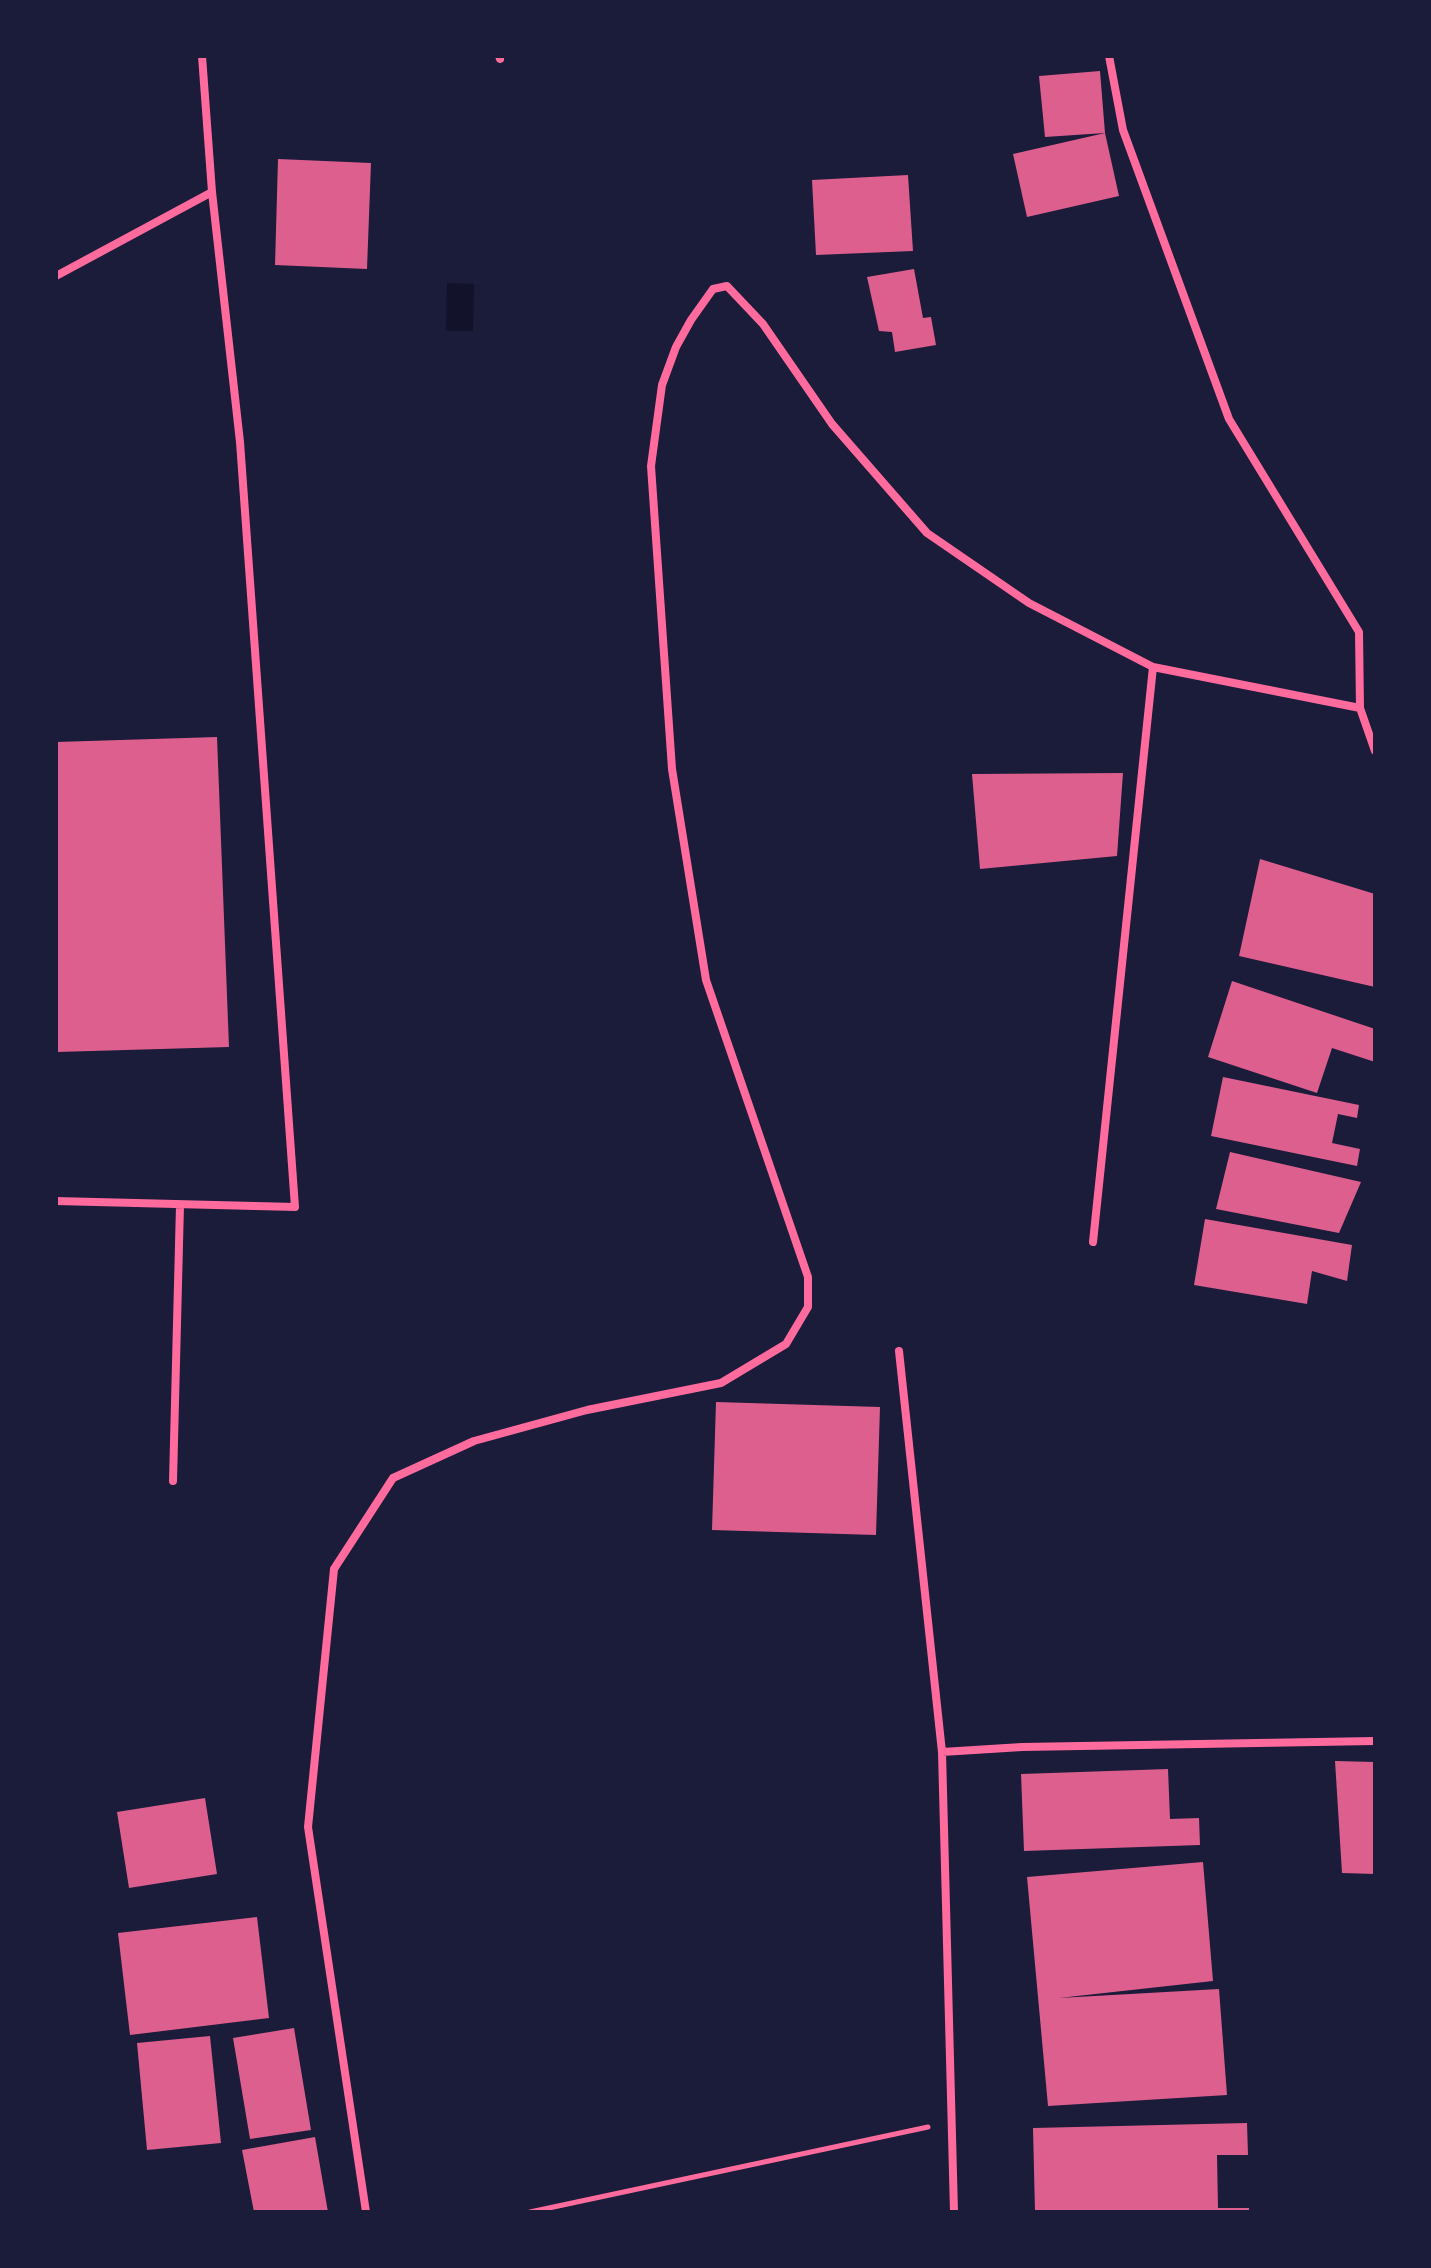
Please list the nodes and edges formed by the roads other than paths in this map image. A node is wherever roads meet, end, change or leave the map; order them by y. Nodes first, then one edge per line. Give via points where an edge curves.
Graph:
1 (202, 56) edge
2 (1109, 56) edge
3 (212, 192) junction
4 (56, 276) edge
5 (1153, 667) junction
6 (1360, 708) junction
7 (1375, 751) edge
8 (56, 1201) edge
9 (180, 1205) junction
10 (1093, 1242) dead end
11 (899, 1351) dead end
12 (173, 1481) dead end
13 (1375, 1741) edge
14 (942, 1752) junction
15 (366, 2212) edge
16 (954, 2212) edge

1 - 3 street
2 - 6 street via 1123,130 1229,419 1359,632
3 - 4 street
3 - 9 street via 240,442 295,1207
5 - 6 street
5 - 10 street
5 - 15 street via 1029,603 927,533 832,424 747,303 727,286 713,289 676,347 662,385 651,466 672,769 706,980 808,1277 808,1307 786,1344 721,1383 587,1410 474,1441 393,1478 334,1569 308,1827
6 - 7 street
8 - 9 street
9 - 12 street
11 - 14 street
13 - 14 street
14 - 16 street

